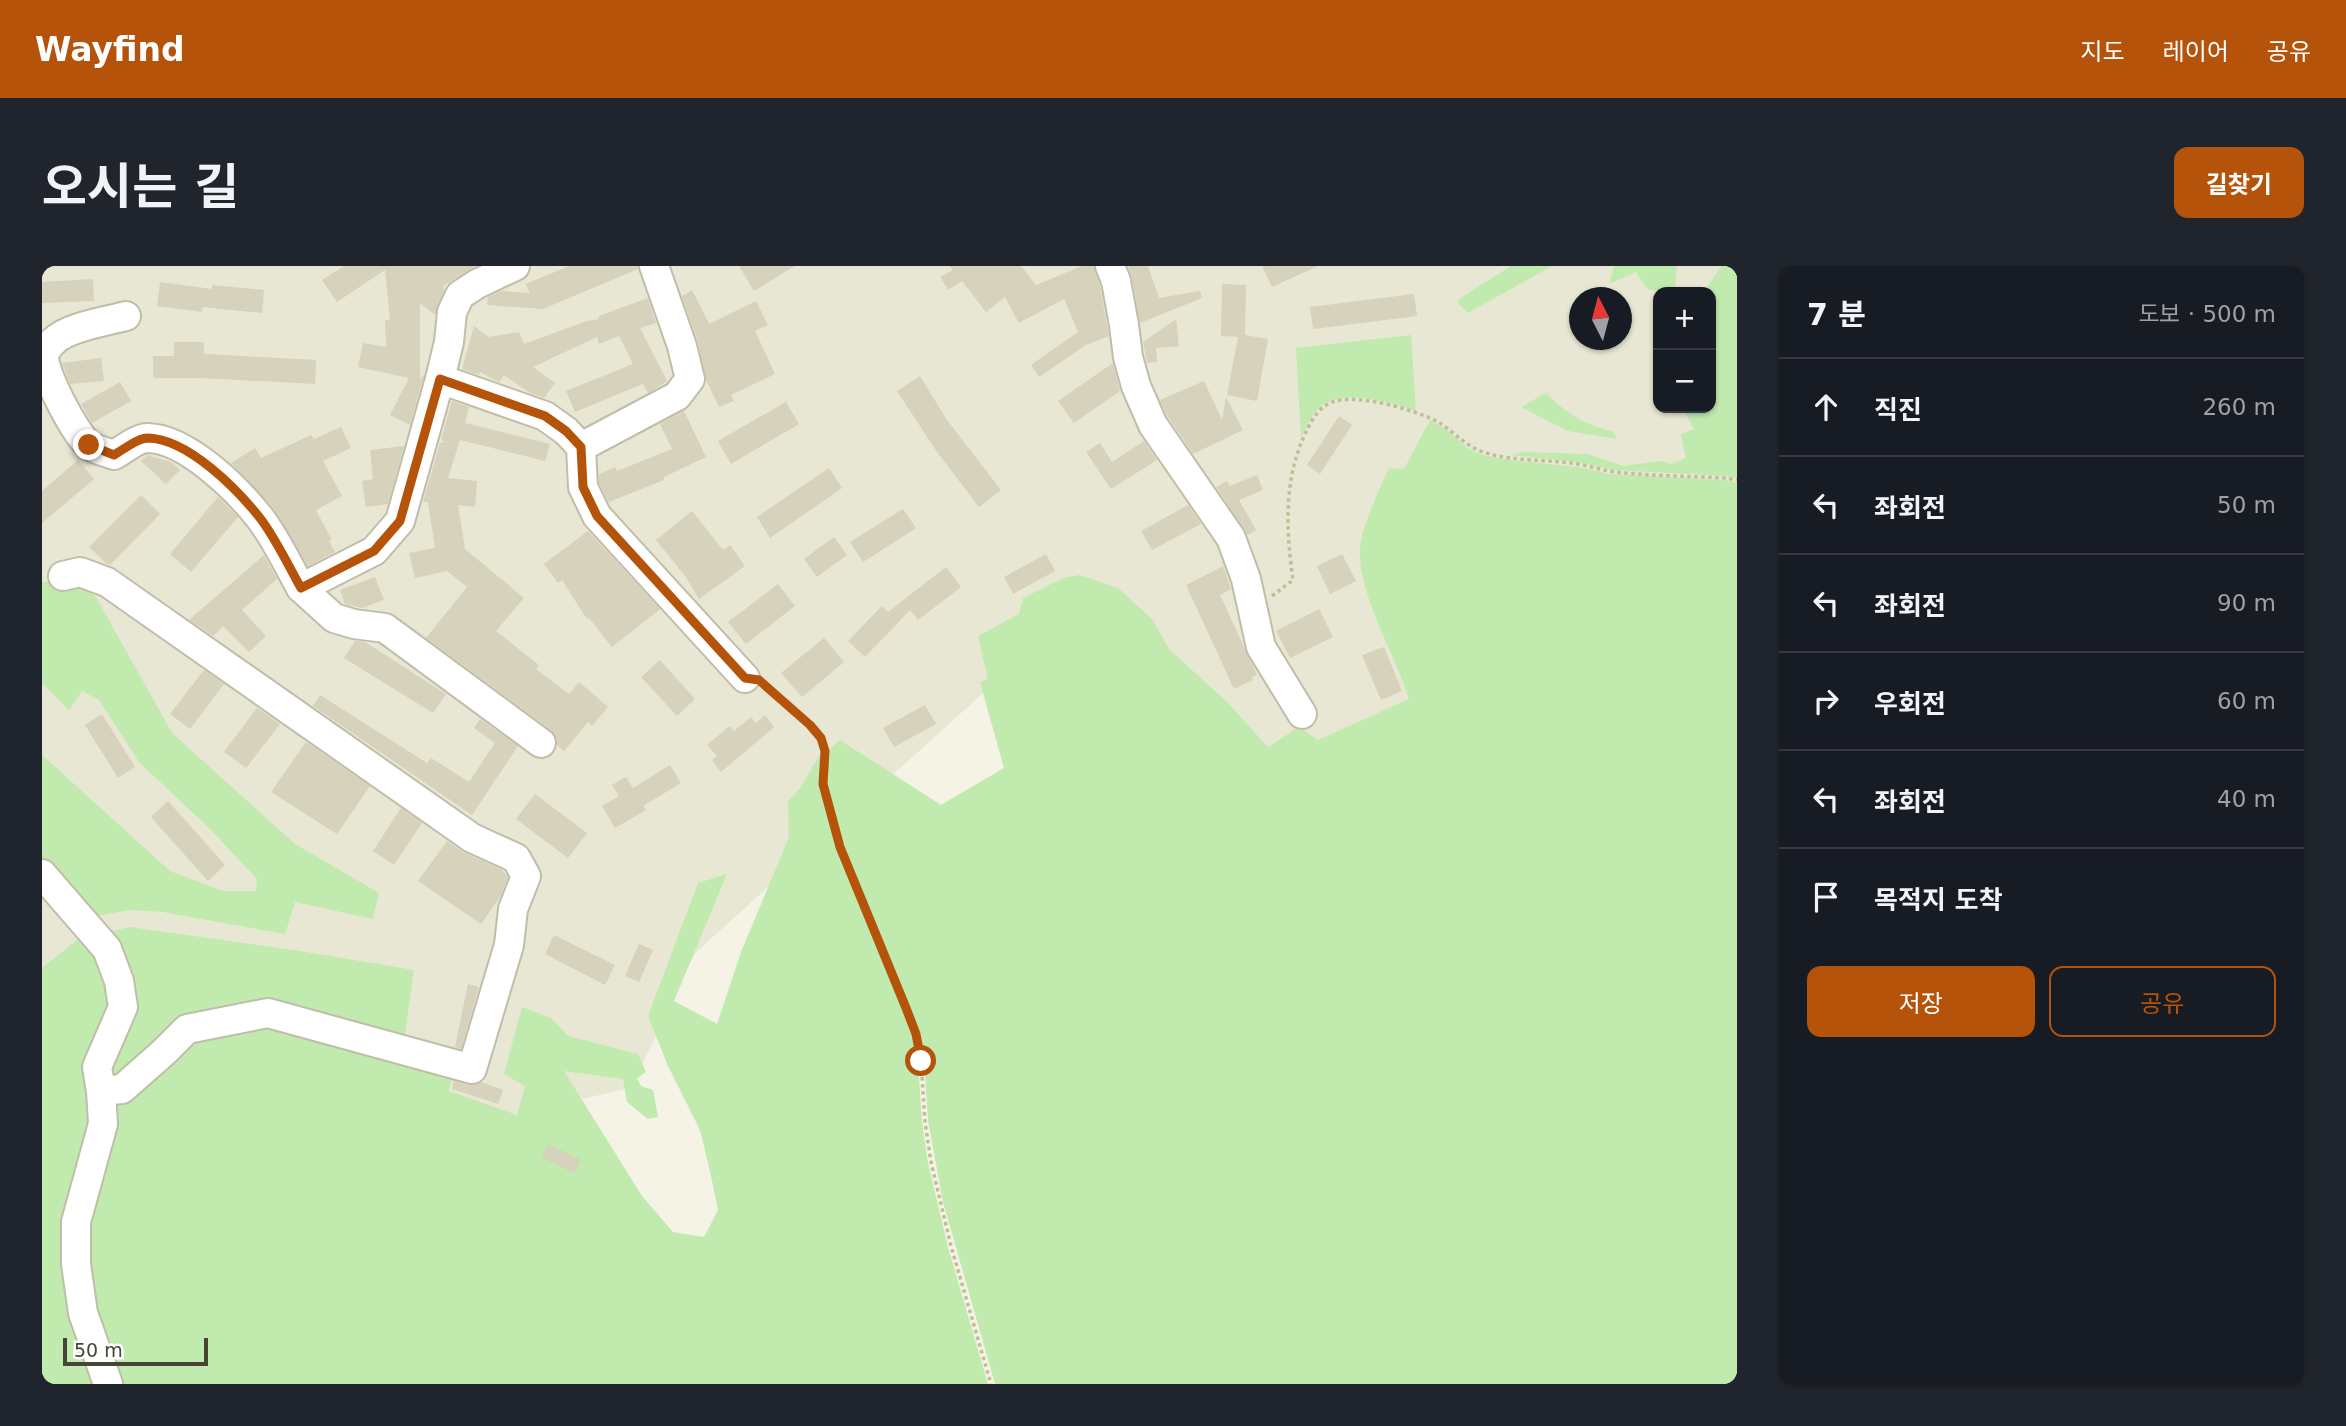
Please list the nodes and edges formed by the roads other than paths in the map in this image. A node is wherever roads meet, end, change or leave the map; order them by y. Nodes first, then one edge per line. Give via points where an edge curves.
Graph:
1 (515, 266) edge
2 (654, 266) edge
3 (1110, 266) edge
4 (126, 316) dead end
5 (440, 379) junction
6 (581, 447) junction
7 (63, 576) dead end
8 (301, 588) junction
9 (745, 678) road end
10 (1302, 714) dead end
11 (541, 743) dead end
12 (42, 874) edge
13 (100, 1091) junction
14 (108, 1384) edge

1 - 5 street via 460,295
2 - 6 street via 690,379 677,396
3 - 10 street via 1136,386 1153,425 1231,538 1246,579 1261,647
4 - 8 street via 55,338 44,354 50,385 68,417 89,445 114,455 145,438 184,450 216,472 261,519
5 - 6 street via 545,416
5 - 8 street via 400,521 374,551
6 - 9 street via 583,487 597,516
7 - 13 street via 80,572 107,582 472,838 516,858 526,876 513,909 509,945 472,1069 268,1013 187,1029 122,1089
8 - 11 street via 334,618 385,628
12 - 13 street via 107,949 119,981 123,1007 97,1067
13 - 14 street via 103,1124 76,1222 76,1264 83,1313

